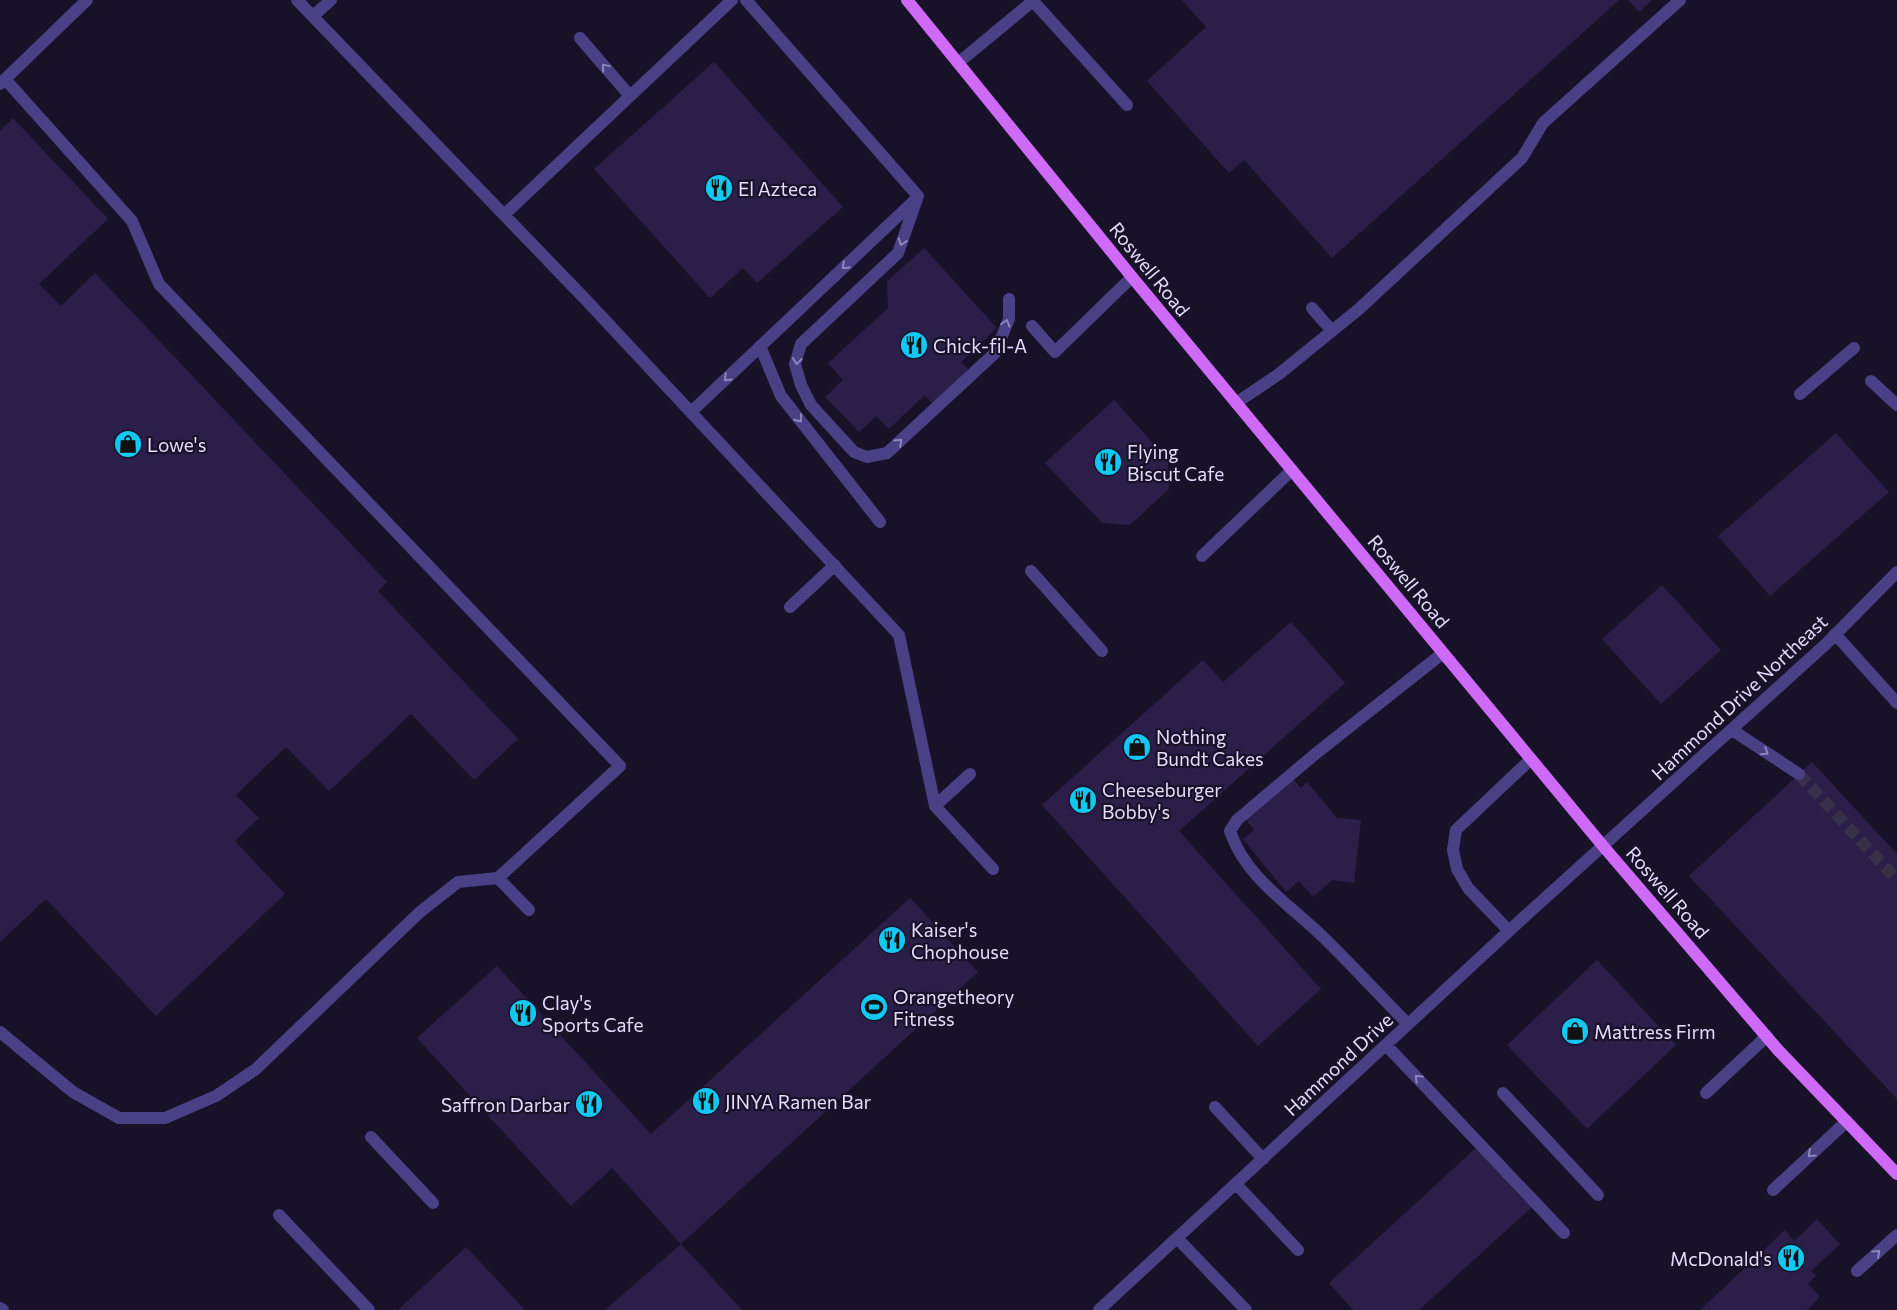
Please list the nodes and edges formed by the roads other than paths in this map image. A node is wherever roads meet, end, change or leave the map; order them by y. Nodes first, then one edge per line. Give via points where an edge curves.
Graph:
1 (87, 0) edge
2 (297, 0) edge
3 (331, 0) edge
4 (732, 0) edge
5 (746, 0) edge
6 (906, 0) edge
7 (1680, 0) edge
8 (314, 16) junction
9 (580, 38) dead end
10 (958, 64) junction
11 (3, 82) edge
12 (630, 96) junction
13 (1127, 105) dead end
14 (918, 196) junction
15 (504, 215) junction
16 (1132, 277) junction
17 (1009, 299) dead end
18 (1312, 308) dead end
19 (1032, 326) dead end
20 (1332, 331) junction
21 (760, 346) junction
22 (1854, 348) dead end
23 (1871, 381) dead end
24 (1800, 394) dead end
25 (1236, 403) junction
26 (1897, 406) edge
27 (691, 412) junction
28 (1292, 470) junction
29 (880, 522) dead end
30 (1202, 556) dead end
31 (835, 565) junction
32 (1031, 571) dead end
33 (1897, 572) edge
34 (790, 608) dead end
35 (1835, 634) junction
36 (1102, 651) dead end
37 (1444, 653) junction
38 (1896, 701) edge
39 (1732, 730) junction
40 (1531, 759) junction
41 (970, 774) dead end
42 (1799, 774) tunnel mouth
43 (935, 806) junction
44 (1603, 846) junction
45 (993, 869) dead end
46 (498, 878) junction
47 (529, 910) dead end
48 (1509, 931) junction
49 (1408, 1024) junction
50 (0, 1032) edge
51 (1767, 1036) junction
52 (1386, 1045) junction
53 (1503, 1093) dead end
54 (1706, 1094) dead end
55 (1215, 1107) dead end
56 (1847, 1121) junction
57 (371, 1137) dead end
58 (1263, 1159) junction
59 (1897, 1174) edge
60 (1236, 1184) junction
61 (1773, 1190) dead end
62 (1598, 1194) dead end
63 (433, 1203) dead end
64 (279, 1215) dead end
65 (1564, 1233) dead end
66 (1897, 1235) edge
67 (1177, 1238) junction
68 (1298, 1250) dead end
69 (1857, 1271) dead end
70 (0, 1308) edge
71 (3, 1310) edge
72 (369, 1310) edge
73 (1099, 1310) edge
74 (1246, 1310) edge

1 - 11 street
2 - 8 street
3 - 8 street
4 - 12 street
5 - 14 street
6 - 10 main road, Roswell Road
7 - 20 street via 1543,123 1522,158 1359,310
8 - 15 street
12 -> 9 street
10 - 13 street via 1033,1
10 - 16 main road, Roswell Road
11 - 46 street via 132,221 159,284 620,766
12 - 15 street
14 -> 17 street via 898,253 801,344 795,364 811,406 854,452 867,457 887,454 995,353 1009,320
14 -> 21 street
15 - 27 street
16 - 19 street via 1055,352
16 - 25 main road, Roswell Road
18 - 20 street
20 - 25 street via 1279,374
21 -> 27 street
21 -> 29 street via 781,396
22 - 24 street
23 - 26 street
25 - 28 main road, Roswell Road
27 - 31 street
28 - 30 street
28 - 37 main road, Roswell Road
31 - 34 street
31 - 43 street via 899,635
32 - 36 street
33 - 35 street, Hammond Drive Northeast
35 - 38 street
35 - 39 street, Hammond Drive Northeast
37 - 40 main road, Roswell Road
37 - 49 street via 1314,755 1237,820 1230,831 1235,847 1264,885 1322,936
39 -> 42 street
39 - 44 street, Hammond Drive Northeast
40 - 44 main road, Roswell Road
40 - 48 street via 1456,830 1452,850 1457,869 1468,888
41 - 43 street
43 - 45 street
44 - 48 street, Hammond Drive
44 - 51 main road, Roswell Road
46 - 47 street
46 - 50 street via 458,882 420,912 256,1069 216,1096 165,1118 119,1118 72,1092
48 - 49 street, Hammond Drive
49 - 52 street, Hammond Drive
51 - 54 street
51 - 56 main road, Roswell Road
52 - 58 street, Hammond Drive
65 -> 52 street
53 - 62 street
55 - 58 street
56 - 59 main road, Roswell Road
56 -> 61 street
57 - 63 street
58 - 60 street, Hammond Drive
60 - 67 street, Hammond Drive
60 - 68 street
64 - 72 street
69 -> 66 street
67 - 73 street, Hammond Drive
67 - 74 street
70 - 71 street

